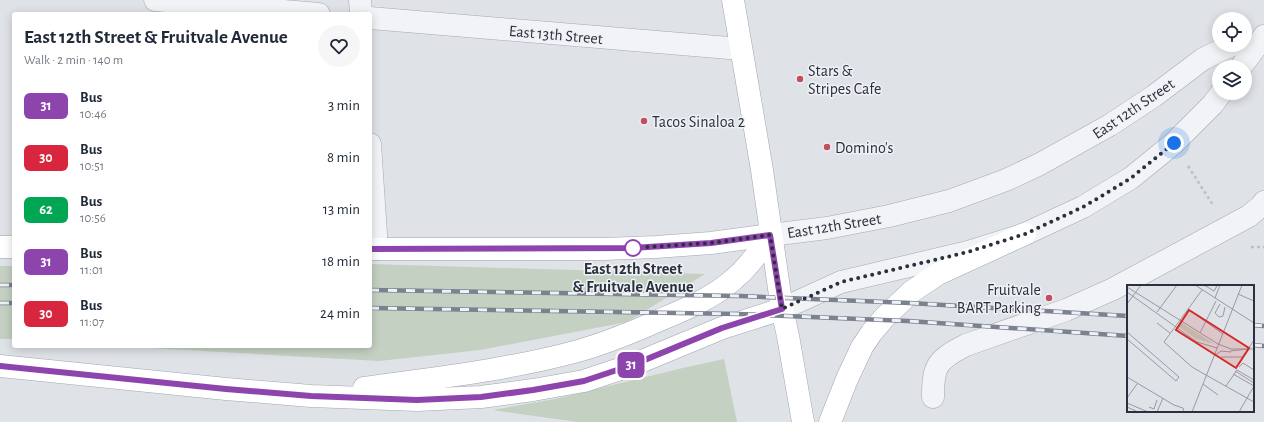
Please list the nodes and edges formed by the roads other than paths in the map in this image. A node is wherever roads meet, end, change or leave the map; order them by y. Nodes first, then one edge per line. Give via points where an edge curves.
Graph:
1 (155, 0) edge
2 (360, 0) edge
3 (733, 0) edge
4 (296, 12) edge
5 (361, 12) edge
6 (372, 18) edge
7 (1264, 30) edge
8 (1252, 36) edge
9 (1264, 36) edge
10 (742, 49) junction
11 (1218, 52) edge
12 (1246, 60) edge
13 (1216, 100) edge
14 (372, 196) edge
15 (1264, 202) edge
16 (1025, 234) junction
17 (770, 235) junction
18 (0, 247) edge
19 (12, 247) edge
20 (374, 249) edge
21 (782, 309) junction
22 (0, 366) edge
23 (311, 396) junction
24 (933, 397) dead end
25 (803, 422) edge
26 (830, 422) edge

1 - 4 street
2 - 5 street
3 - 10 main road
6 - 10 street, East 13th Street
7 - 8 street
9 - 12 street
10 - 17 main road
11 - 17 street, East 12th Street via 1204,59 1110,126 1006,180 950,201 889,216 827,228
13 - 16 street via 1174,143 1131,178 1083,207
14 - 20 street
15 - 24 street via 1249,216 1113,288 1066,310 952,352 941,360 936,369
16 - 21 street via 968,252 841,282
16 - 26 main road via 938,274 911,292 884,318 862,347
17 - 20 main road, East 12th Street via 711,243 604,249
17 - 21 main road
17 - 23 main road via 751,262 734,280 712,296 626,335 535,362
18 - 19 main road
21 - 23 main road via 722,328 635,364 584,381 481,397 417,400
21 - 25 main road
22 - 23 main road

